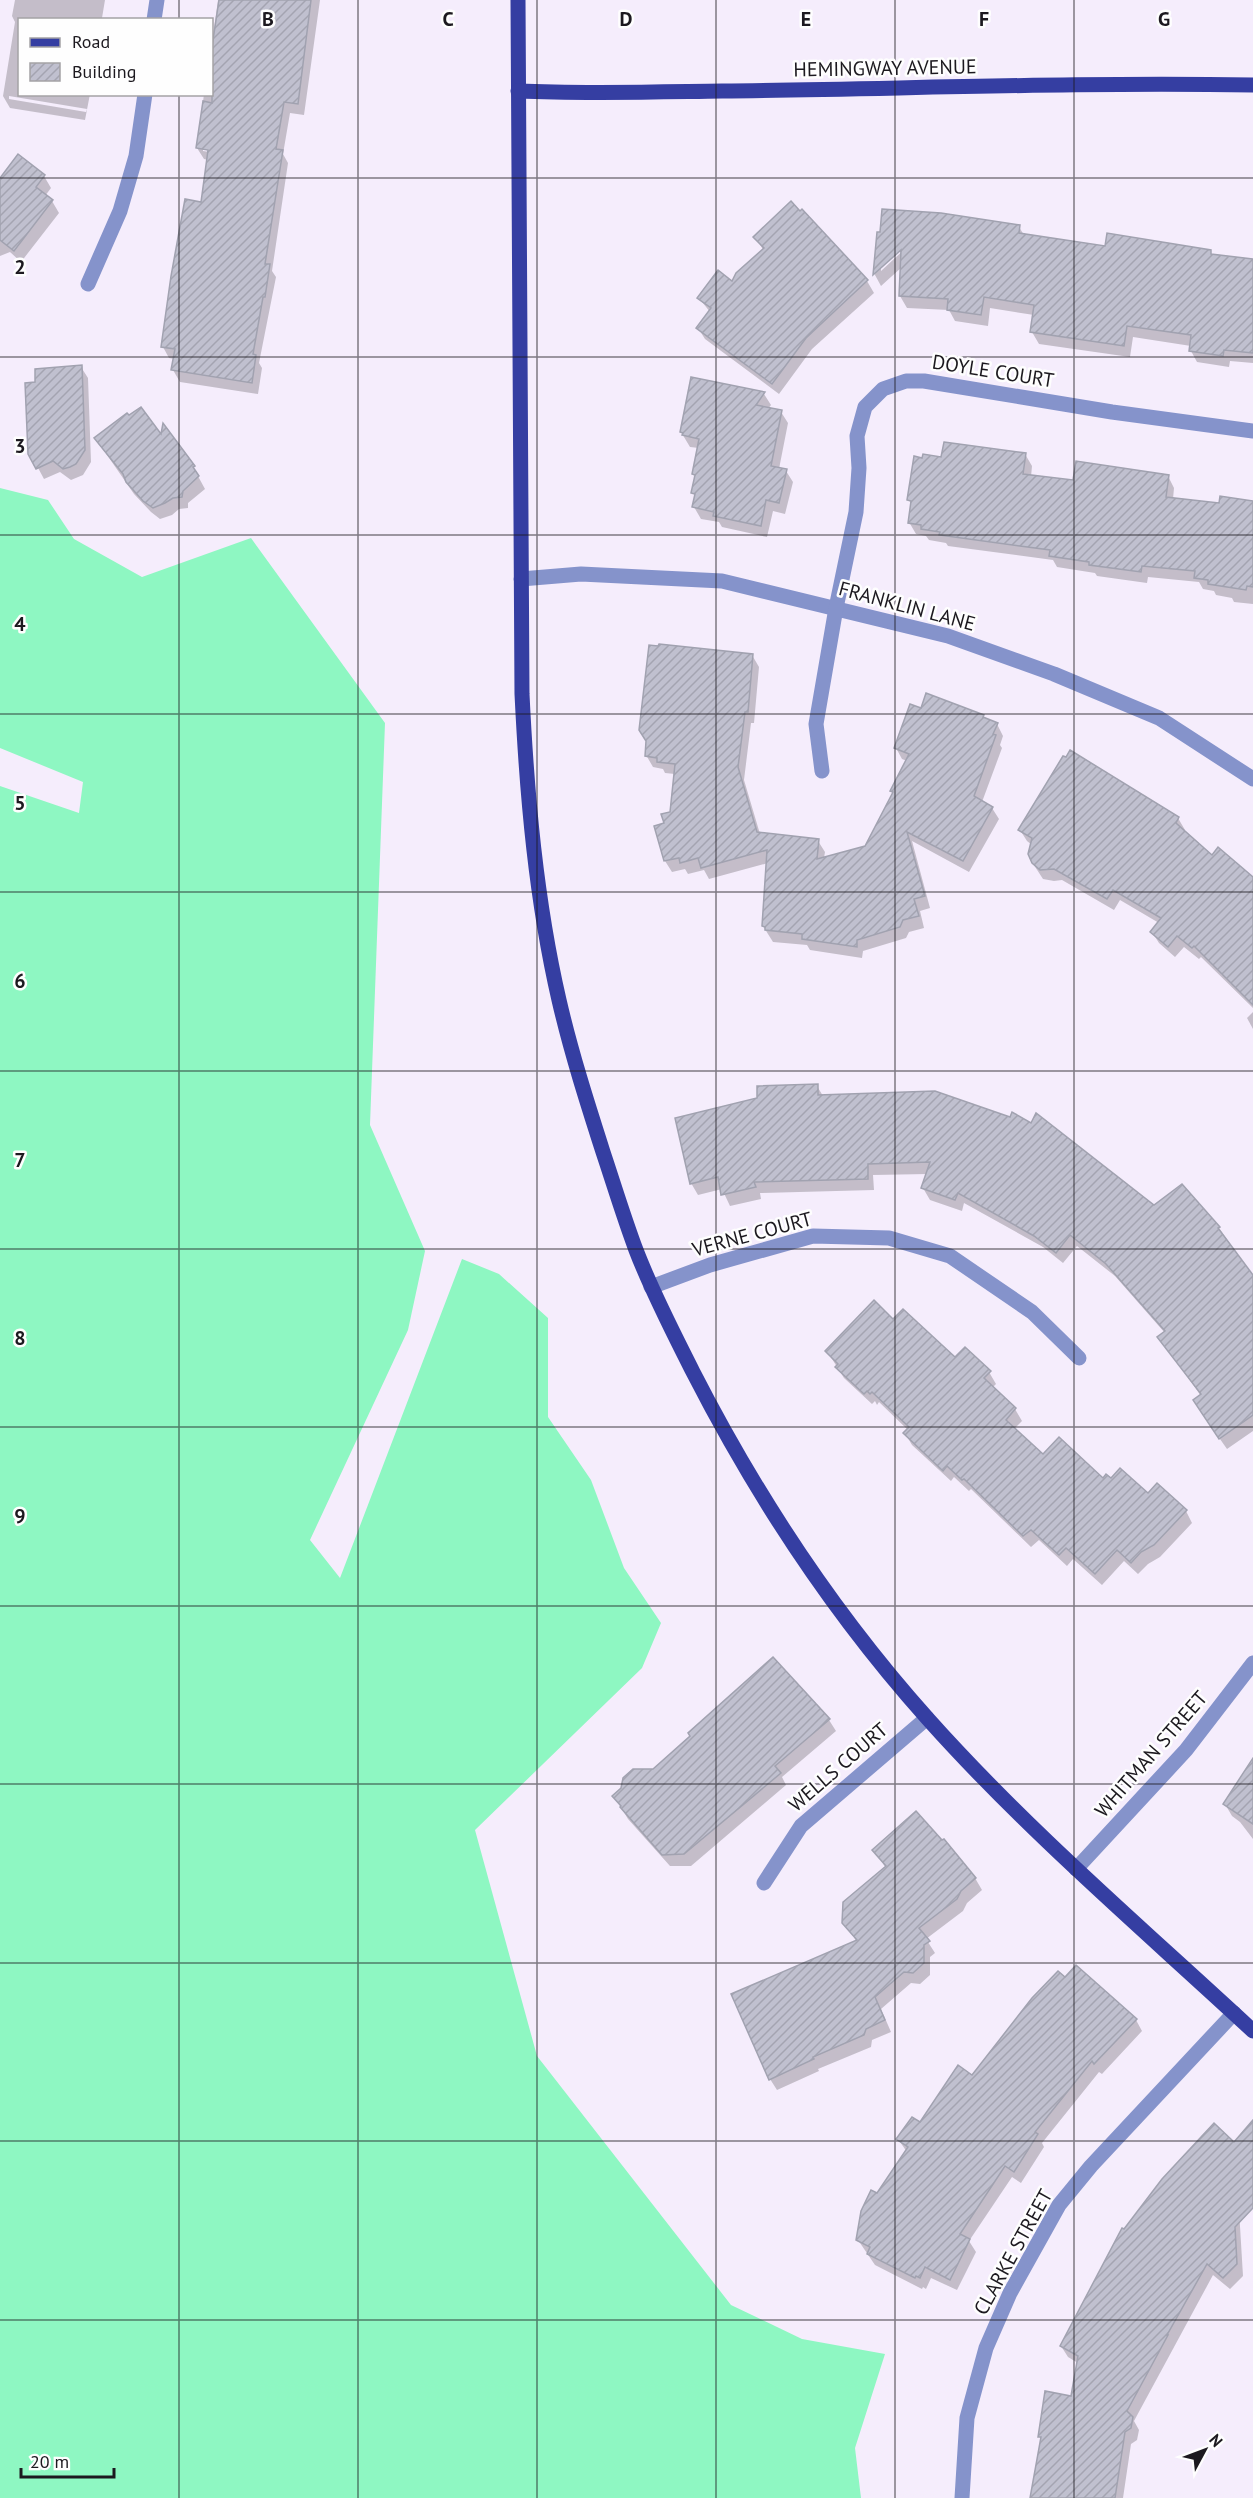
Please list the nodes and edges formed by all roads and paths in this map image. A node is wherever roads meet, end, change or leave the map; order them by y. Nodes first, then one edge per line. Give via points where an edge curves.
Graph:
1 (157, 0) edge
2 (518, 0) edge
3 (154, 18) edge
4 (1253, 85) edge
5 (518, 91) junction
6 (145, 96) edge
7 (88, 284) dead end
8 (1253, 431) edge
9 (522, 579) junction
10 (836, 608) junction
11 (822, 771) dead end
12 (1253, 778) edge
13 (651, 1287) junction
14 (1079, 1358) dead end
15 (1253, 1663) edge
16 (927, 1718) junction
17 (1076, 1869) junction
18 (764, 1883) dead end
19 (1234, 2013) junction
20 (1253, 2031) edge
21 (962, 2498) edge

1 - 3 street
2 - 5 main road
4 - 5 main road, HEMINGWAY AVENUE
5 - 9 main road
6 - 7 street via 136,156 120,211
8 - 10 street, DOYLE COURT via 924,381 906,381 883,389 865,407 857,436 856,512
9 - 10 street, FRANKLIN LANE via 581,574 722,581
9 - 13 main road via 527,798 559,1000 586,1100
10 - 11 street, DOYLE COURT via 816,724
10 - 12 street, FRANKLIN LANE via 948,636 1054,674 1159,718
13 - 14 street, VERNE COURT via 710,1265 813,1236 889,1238 950,1256 1032,1312
13 - 16 main road via 745,1469 801,1557
15 - 17 street, WHITMAN STREET via 1186,1750
16 - 17 main road
16 - 18 street, WELLS COURT via 801,1826
17 - 19 main road
19 - 20 main road
19 - 21 street, CLARKE STREET via 1059,2205 1010,2293 986,2348 967,2418

